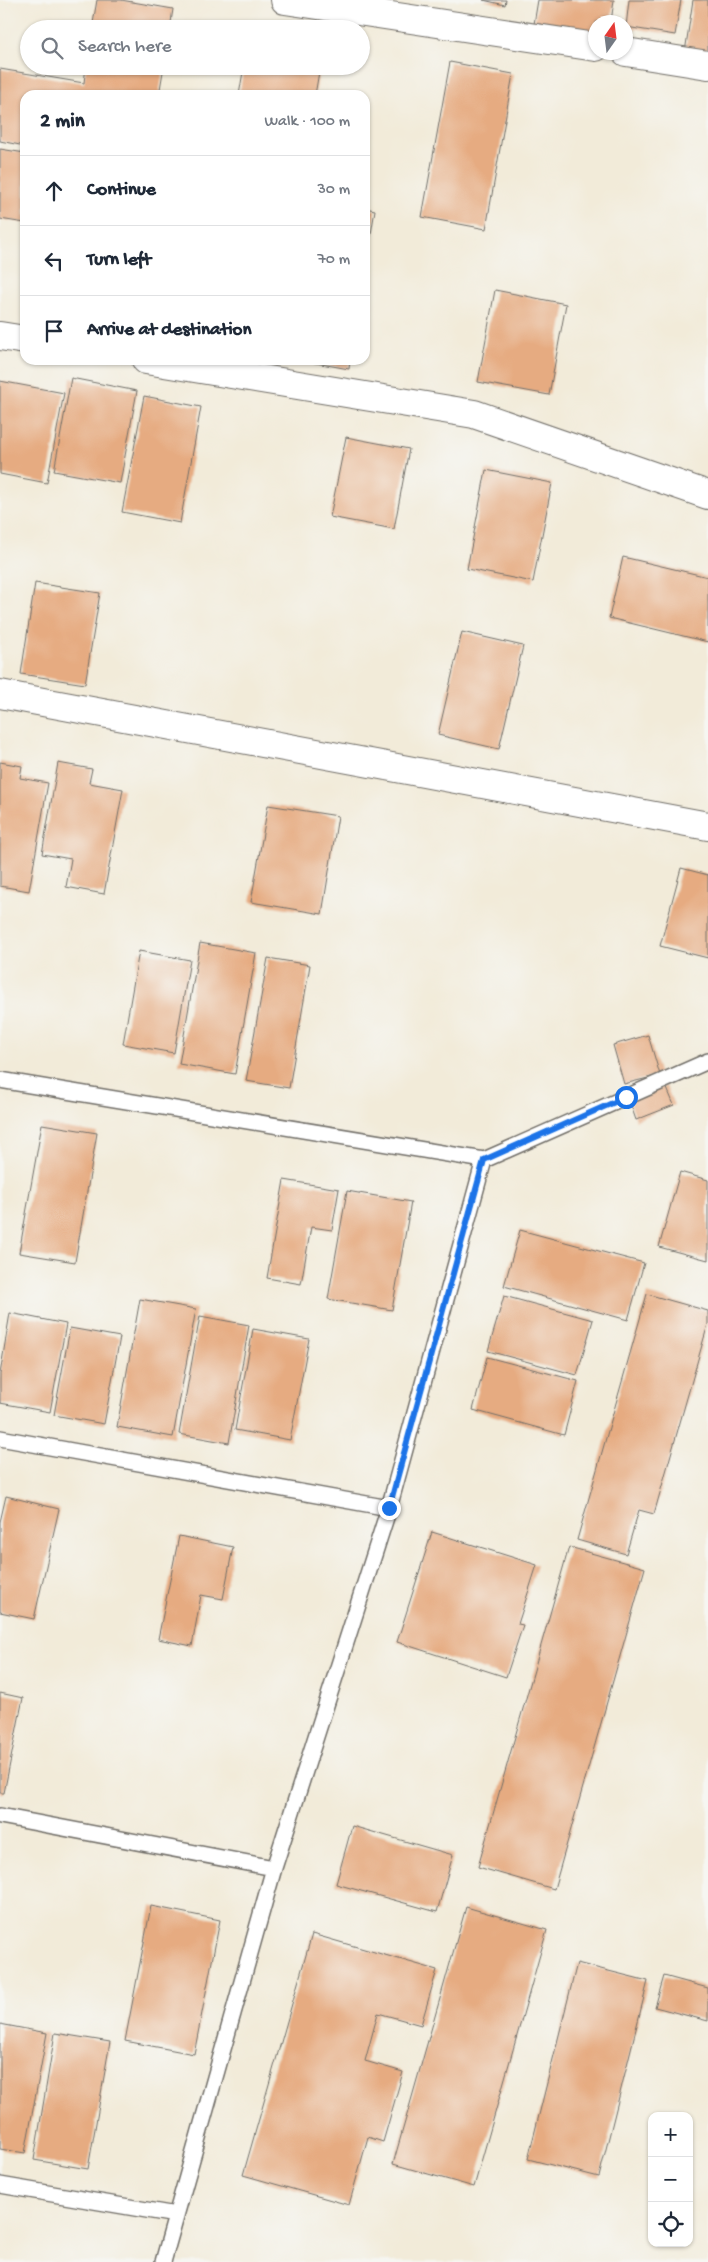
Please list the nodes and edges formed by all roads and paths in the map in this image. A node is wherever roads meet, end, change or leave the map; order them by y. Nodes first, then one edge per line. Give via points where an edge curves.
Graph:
1 (285, 0) edge
2 (588, 47) edge
3 (633, 53) edge
4 (708, 65) edge
5 (0, 336) edge
6 (20, 339) edge
7 (176, 365) edge
8 (708, 495) edge
9 (0, 694) edge
10 (708, 826) edge
11 (708, 1061) edge
12 (0, 1080) edge
13 (484, 1160) junction
14 (0, 1438) edge
15 (389, 1508) junction
16 (0, 1816) edge
17 (274, 1868) junction
18 (0, 2184) edge
19 (176, 2215) junction
20 (163, 2262) edge

1 - 2 street
3 - 4 street
5 - 6 street
7 - 8 street via 474,414
9 - 10 street
11 - 13 lane
12 - 13 lane
13 - 15 lane
14 - 15 lane
15 - 17 lane
16 - 17 lane
17 - 19 lane
18 - 19 lane
19 - 20 lane

